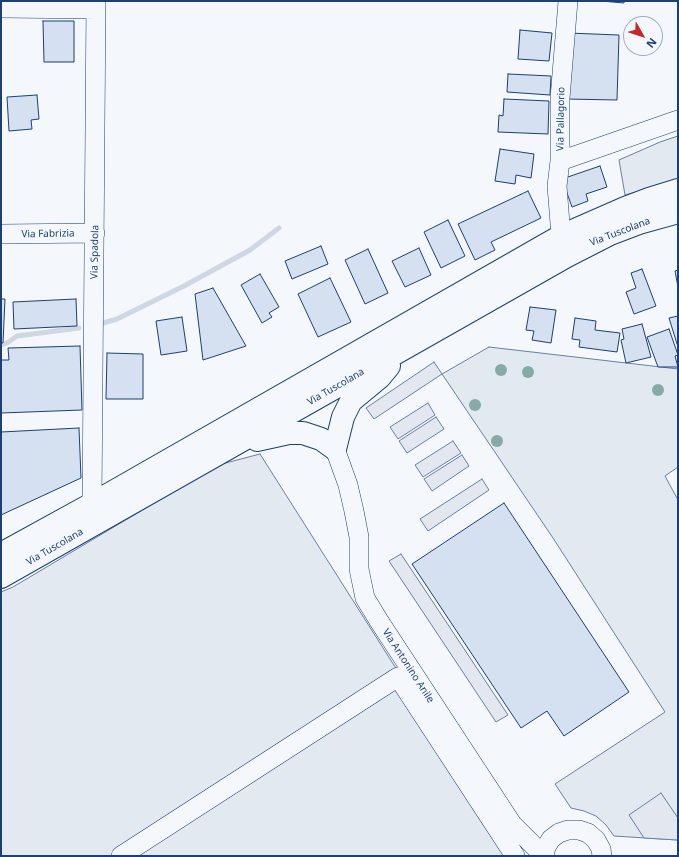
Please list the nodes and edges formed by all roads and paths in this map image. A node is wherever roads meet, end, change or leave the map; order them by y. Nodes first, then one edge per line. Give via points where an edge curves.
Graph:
1 (568, 1) edge
2 (96, 5) edge
3 (1, 8) edge
4 (678, 120) edge
5 (560, 161) junction
6 (678, 190) edge
7 (678, 212) edge
8 (95, 233) junction
9 (1, 234) edge
10 (561, 236) junction
11 (401, 350) junction
12 (323, 372) junction
13 (323, 395) junction
14 (225, 449) junction
15 (334, 449) junction
16 (92, 504) junction
17 (1, 554) edge
18 (1, 578) edge
19 (121, 856) edge
20 (515, 856) edge
21 (544, 856) edge
22 (602, 856) edge

1 - 5 street, Via Pallagorio via 560,98
2 - 3 street
2 - 8 street, Via Spadola
4 - 5 street
5 - 10 street, Via Pallagorio via 557,186
6 - 10 main road, Via Tuscolana via 619,210
7 - 11 main road, Via Tuscolana via 628,227 588,244
8 - 9 street, Via Fabrizia
8 - 16 street, Via Spadola
10 - 12 main road, Via Tuscolana
11 - 13 main road, Via Tuscolana
11 - 15 main road via 380,377 351,401 343,417
12 - 13 main road
12 - 16 main road, Via Tuscolana
13 - 14 main road, Via Tuscolana
13 - 15 main road
14 - 15 main road via 296,432 314,436
14 - 18 main road, Via Tuscolana
15 - 21 street, Via Antonino Anile via 348,485 354,511 359,537 359,569 365,598 512,824
16 - 17 main road, Via Tuscolana
19 - 20 street via 398,677
21 - 22 street, Via Antonino Anile via 546,847 559,833 579,830 596,840

